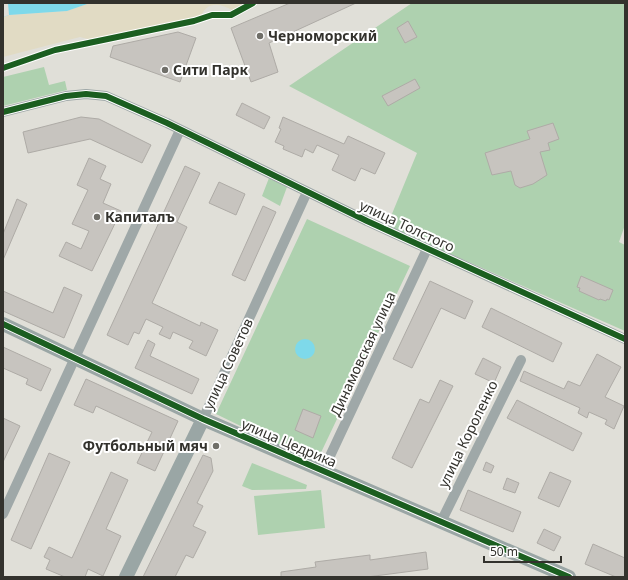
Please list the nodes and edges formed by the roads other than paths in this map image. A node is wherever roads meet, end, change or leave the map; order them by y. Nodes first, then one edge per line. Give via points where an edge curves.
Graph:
1 (3, 112) edge
2 (180, 130) junction
3 (307, 192) junction
4 (427, 249) junction
5 (3, 324) edge
6 (625, 339) edge
7 (75, 358) junction
8 (521, 360) dead end
9 (203, 419) junction
10 (323, 471) junction
11 (3, 514) edge
12 (441, 522) junction
13 (126, 577) edge
14 (569, 577) edge

1 - 2 street, улица Толстого via 66,96 93,94 106,96
2 - 3 street, улица Толстого
2 - 7 street
3 - 4 street, улица Толстого
3 - 9 street, улица Советов
4 - 6 street, улица Толстого
4 - 10 street, Динамовская улица
5 - 7 street, улица Цедрика
7 - 9 street, улица Цедрика
7 - 11 street
8 - 12 street, улица Короленко
9 - 10 street, улица Цедрика
9 - 13 street, улица Советов
10 - 12 street, улица Цедрика
12 - 14 street, улица Цедрика

